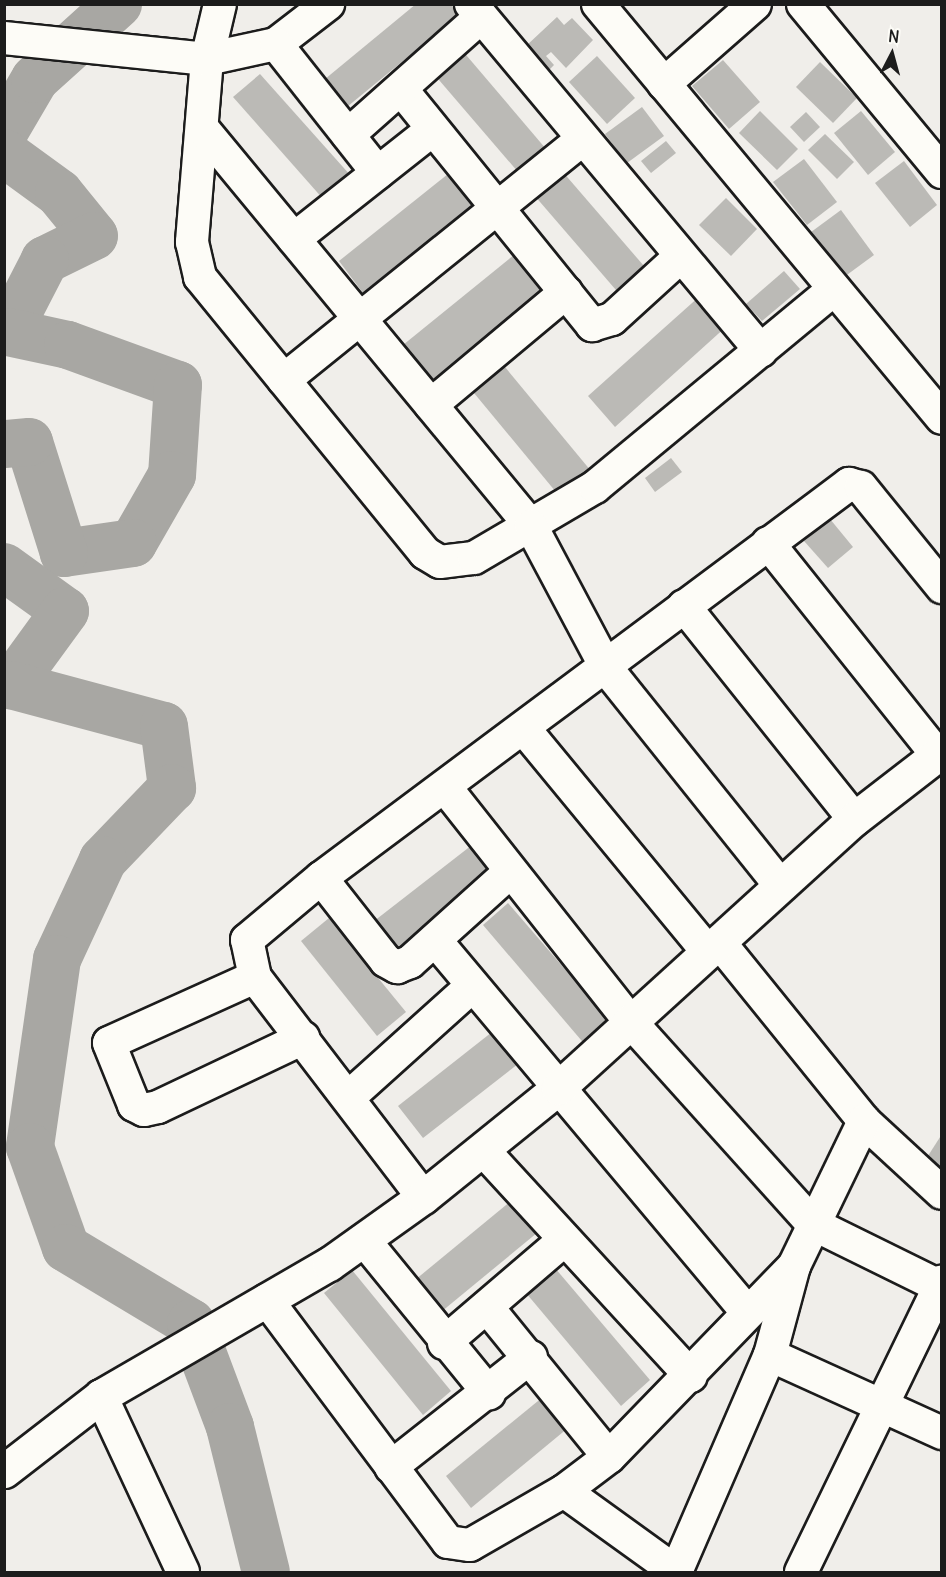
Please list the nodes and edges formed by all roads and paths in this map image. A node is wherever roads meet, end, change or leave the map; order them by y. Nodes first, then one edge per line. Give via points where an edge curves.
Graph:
1 (220, 4) edge
2 (328, 4) edge
3 (598, 4) edge
4 (755, 4) edge
5 (803, 4) edge
6 (476, 11) edge
7 (4, 38) edge
8 (276, 44) junction
9 (207, 59) junction
10 (664, 84) junction
11 (401, 89) junction
12 (203, 129) junction
13 (432, 130) junction
14 (348, 135) junction
15 (583, 139) junction
16 (942, 172) edge
17 (378, 173) junction
18 (497, 209) junction
19 (294, 239) junction
20 (681, 256) junction
21 (834, 290) junction
22 (566, 292) junction
23 (361, 321) junction
24 (761, 351) junction
25 (284, 380) junction
26 (431, 405) junction
27 (942, 418) edge
28 (531, 526) junction
29 (768, 543) junction
30 (942, 586) edge
31 (684, 606) junction
32 (608, 669) junction
33 (525, 730) junction
34 (939, 753) edge
35 (445, 787) junction
36 (854, 819) junction
37 (510, 872) junction
38 (321, 878) junction
39 (781, 886) junction
40 (435, 940) junction
41 (714, 947) junction
42 (255, 977) junction
43 (472, 986) junction
44 (630, 1021) junction
45 (303, 1038) junction
46 (558, 1088) junction
47 (351, 1096) junction
48 (864, 1120) junction
49 (483, 1150) junction
50 (942, 1193) edge
51 (423, 1197) junction
52 (813, 1224) junction
53 (364, 1240) junction
54 (563, 1241) junction
55 (794, 1266) junction
56 (940, 1284) edge
57 (267, 1300) junction
58 (487, 1307) junction
59 (746, 1311) junction
60 (444, 1343) junction
61 (770, 1355) junction
62 (531, 1357) junction
63 (691, 1376) junction
64 (489, 1393) junction
65 (101, 1396) junction
66 (882, 1403) junction
67 (942, 1433) edge
68 (609, 1457) junction
69 (391, 1467) junction
70 (4, 1471) edge
71 (564, 1491) junction
72 (183, 1572) edge
73 (676, 1572) edge
74 (801, 1572) edge

1 - 9 street
2 - 8 street
3 - 10 street
4 - 10 street
5 - 16 street
6 - 11 street
6 - 15 street
7 - 9 street
8 - 9 street
8 - 14 street
9 - 12 street
10 - 21 street
11 - 13 street
11 - 14 street
12 - 19 street
12 - 25 street via 192,242 200,277
13 - 17 street
13 - 18 street
14 - 17 street
15 - 18 street
15 - 20 street
17 - 19 street
18 - 22 street
18 - 23 street
19 - 23 street
20 - 22 street via 603,326 592,325
20 - 24 street
21 - 24 street
21 - 27 street
22 - 26 street
23 - 25 street
23 - 26 street
24 - 28 street via 595,486
25 - 28 street via 424,554 440,562 474,558
26 - 28 street
28 - 32 street
29 - 30 street via 855,483
29 - 31 street
29 - 34 street
31 - 32 street
31 - 36 street
32 - 33 street
32 - 39 street
33 - 35 street
33 - 41 street
34 - 36 main road
35 - 37 street
35 - 38 street
36 - 39 main road
37 - 40 street
37 - 44 street
38 - 40 street via 386,961 397,967
38 - 42 street via 247,940
39 - 41 main road
40 - 43 street
41 - 44 main road
41 - 48 street
42 - 45 street
42 - 45 street via 110,1043 134,1105 144,1110 158,1107
43 - 46 street
43 - 47 street
44 - 46 main road
44 - 52 street
45 - 47 street
46 - 49 main road
46 - 59 street
47 - 51 street
48 - 50 street
48 - 52 street
49 - 51 main road
49 - 54 street
51 - 53 main road
52 - 55 street
52 - 56 street
53 - 57 main road
53 - 60 street
54 - 58 street
54 - 63 street
55 - 59 street
55 - 61 street
56 - 66 street
57 - 65 main road
57 - 69 street
58 - 60 street
58 - 62 street
59 - 63 street
60 - 64 street
61 - 66 street
61 - 73 street
62 - 64 street
62 - 68 street
63 - 68 street
64 - 69 street
65 - 70 main road
65 - 72 street
66 - 67 street
66 - 74 street
68 - 71 street
69 - 71 street via 448,1542 459,1547
71 - 73 street

